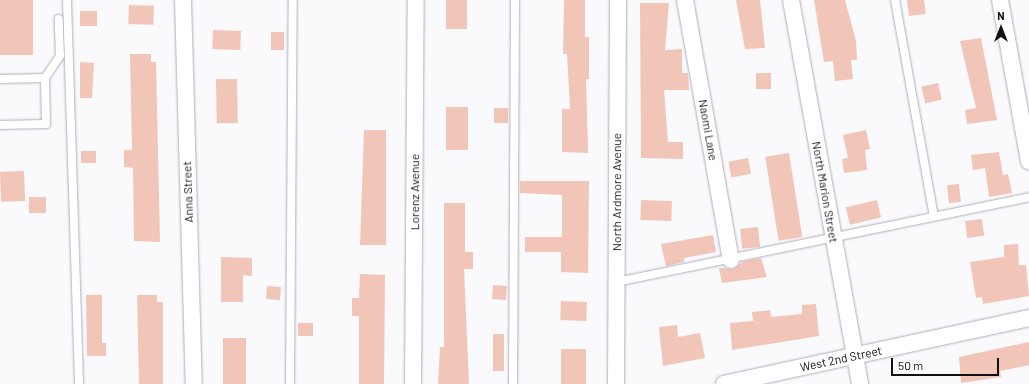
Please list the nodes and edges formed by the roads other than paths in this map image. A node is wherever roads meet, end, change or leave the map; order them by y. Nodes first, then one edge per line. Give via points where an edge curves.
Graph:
1 (67, 0) edge
2 (183, 0) edge
3 (293, 0) edge
4 (416, 0) edge
5 (515, 0) edge
6 (618, 0) edge
7 (685, 0) edge
8 (791, 0) edge
9 (895, 0) edge
10 (1000, 0) edge
11 (59, 19) dead end
12 (45, 78) junction
13 (0, 79) edge
14 (0, 125) edge
15 (1029, 161) edge
16 (1029, 197) edge
17 (934, 216) junction
18 (833, 238) junction
19 (731, 260) junction
20 (616, 282) junction
21 (1029, 318) edge
22 (855, 356) junction
23 (79, 384) edge
24 (194, 384) edge
25 (290, 384) edge
26 (414, 384) edge
27 (512, 384) edge
28 (616, 384) edge
29 (724, 384) edge
30 (860, 384) edge

1 - 23 lane
2 - 24 street, Anna Street
3 - 25 lane
4 - 26 street, Lorenz Avenue
5 - 27 lane
6 - 20 street, North Ardmore Avenue
7 - 19 street, Naomi Lane
8 - 18 street, North Marion Street
9 - 17 lane
10 - 15 street
11 - 12 lane via 60,56
12 - 13 lane
12 - 14 lane via 46,124
16 - 17 lane
17 - 18 lane
18 - 19 lane
18 - 22 street, North Marion Street
19 - 20 lane
20 - 28 street, North Ardmore Avenue
21 - 22 street, West 2nd Street
22 - 29 street, West 2nd Street
22 - 30 street, North Marion Street

